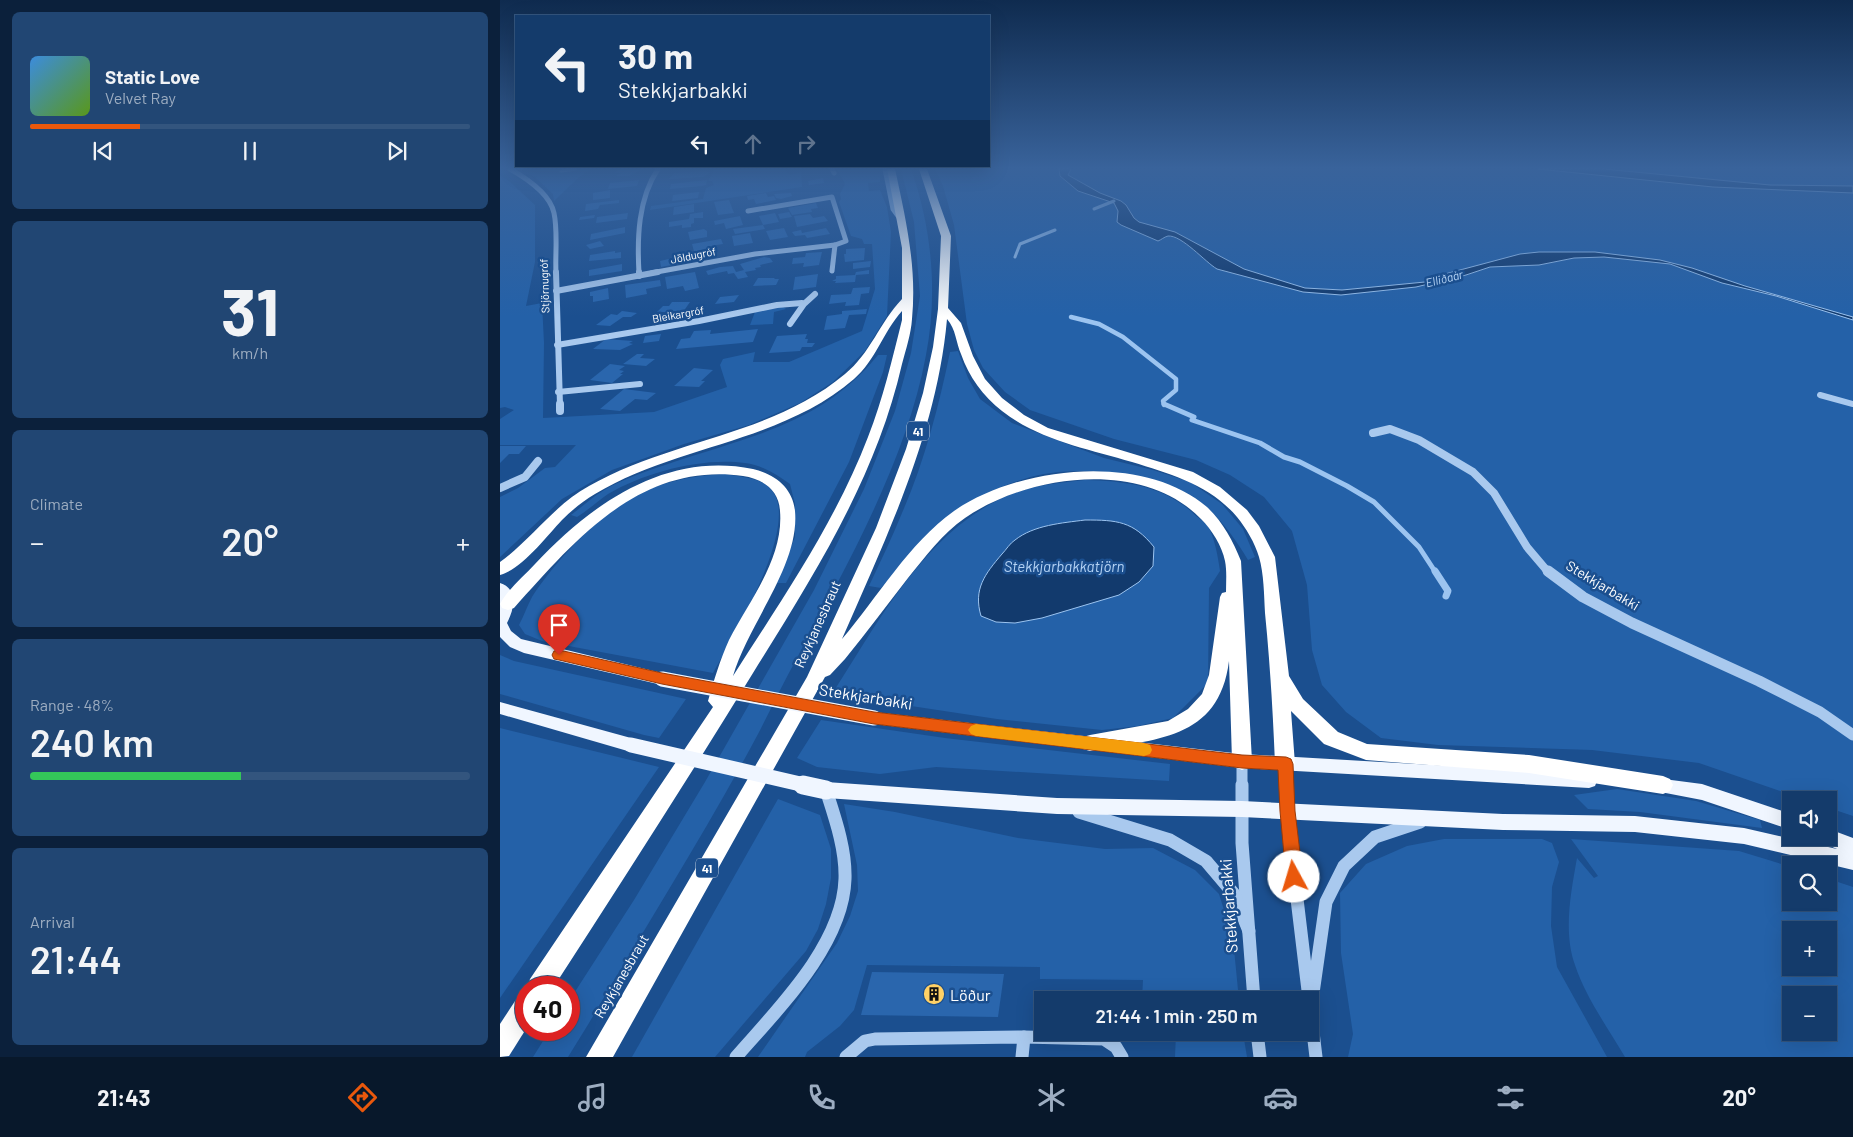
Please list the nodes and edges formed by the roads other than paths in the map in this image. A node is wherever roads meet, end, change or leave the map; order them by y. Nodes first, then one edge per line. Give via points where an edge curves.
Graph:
1 (554, 218) edge
2 (641, 218) edge
3 (839, 218) edge
4 (940, 218) edge
5 (902, 220) edge
6 (835, 245) junction
7 (832, 270) dead end
8 (639, 276) junction
9 (556, 291) junction
10 (815, 294) dead end
11 (907, 299) junction
12 (802, 303) junction
13 (943, 308) junction
14 (790, 324) dead end
15 (557, 345) junction
16 (640, 384) dead end
17 (558, 392) junction
18 (1820, 394) dead end
19 (1853, 404) edge
20 (560, 411) dead end
21 (1373, 433) dead end
22 (538, 461) dead end
23 (500, 488) edge
24 (1233, 561) junction
25 (500, 570) edge
26 (500, 588) edge
27 (508, 604) junction
28 (500, 623) edge
29 (1280, 677) junction
30 (816, 679) junction
31 (500, 708) edge
32 (707, 732) junction
33 (1853, 735) edge
34 (1090, 743) junction
35 (1242, 761) junction
36 (1286, 764) junction
37 (1663, 785) junction
38 (826, 790) junction
39 (1057, 806) junction
40 (1242, 809) junction
41 (1287, 811) junction
42 (1428, 819) junction
43 (1782, 819) edge
44 (1837, 840) edge
45 (1853, 847) edge
46 (1853, 861) edge
47 (1249, 931) junction
48 (547, 976) edge
49 (1253, 991) edge
50 (1309, 991) edge
51 (1313, 991) edge
52 (515, 1024) edge
53 (1024, 1037) junction
54 (1258, 1041) edge
55 (1314, 1041) edge
56 (500, 1047) edge
57 (599, 1057) edge
58 (736, 1057) edge
59 (846, 1057) edge
60 (1022, 1057) edge
61 (1122, 1057) edge
62 (1260, 1057) edge
63 (1316, 1057) edge

1 - 9 street, Stjörnugróf
2 - 8 street via 637,241
3 - 6 street via 846,241
4 - 13 highway, Reykjanesbraut / 41 via 946,236
5 - 11 highway via 907,248
6 - 7 street
6 - 8 street, Jöldugróf via 755,254
8 - 9 street, Jöldugróf
9 - 15 street, Stjörnugróf
10 - 12 street
11 - 25 highway via 857,370 818,401 766,426 656,461 604,483 567,508 524,552
11 - 32 highway via 907,320 888,399 850,493 814,562
12 - 14 street via 800,313
12 - 15 street, Bleikargróf
13 - 29 highway via 956,323 967,358 988,392 1021,420 1042,431 1188,475 1215,490 1242,513 1252,526 1266,557
13 - 30 highway, Reykjanesbraut / 41 via 930,393 913,449 883,528
15 - 17 street, Stjörnugróf
16 - 17 street
17 - 20 street, Stjörnugróf
18 - 19 street
21 - 33 street, Stekkjarbakki via 1390,429 1419,440 1473,472 1494,493 1527,547 1550,574 1583,597 1820,712
22 - 23 street via 525,477
24 - 30 highway via 1228,544 1212,520 1168,490 1130,478 1106,475 1052,477 1030,482 980,503 938,533 877,610
24 - 34 highway via 1218,675 1210,698 1195,714 1172,728
24 - 35 highway
26 - 27 main road via 506,593
27 - 28 main road
27 - 32 highway via 576,532 628,493 666,479 710,470 742,471 771,480 780,488 787,506 782,546 765,589 730,657
28 - 34 main road, Stekkjarbakki, bridge via 505,635 524,647 662,679 874,718
29 - 36 highway
29 - 37 highway via 1296,704 1330,738 1366,752 1529,764
30 - 57 highway, Reykjanesbraut / 41
31 - 38 main road, bridge via 631,745
32 - 48 highway
34 - 35 main road, Stekkjarbakki
35 - 36 main road, Stekkjarbakki
35 - 40 street, Stekkjarbakki
36 - 37 main road, Stekkjarbakki
36 - 41 street
37 - 43 main road, Stekkjarbakki via 1702,792
38 - 39 main road
38 - 58 street via 838,830 845,880 840,906 829,935 797,984
39 - 40 main road
39 - 47 street via 1170,840 1206,861 1234,894
40 - 41 main road
40 - 47 street, Stekkjarbakki
41 - 42 main road
41 - 50 street
42 - 46 main road via 1635,824 1744,836
42 - 51 street via 1375,837 1344,866 1326,902
44 - 45 main road
47 - 49 street, Stekkjarbakki
52 - 56 highway
53 - 59 street via 875,1038 865,1041
53 - 60 street
53 - 61 street via 1104,1039
54 - 62 street
55 - 63 street

